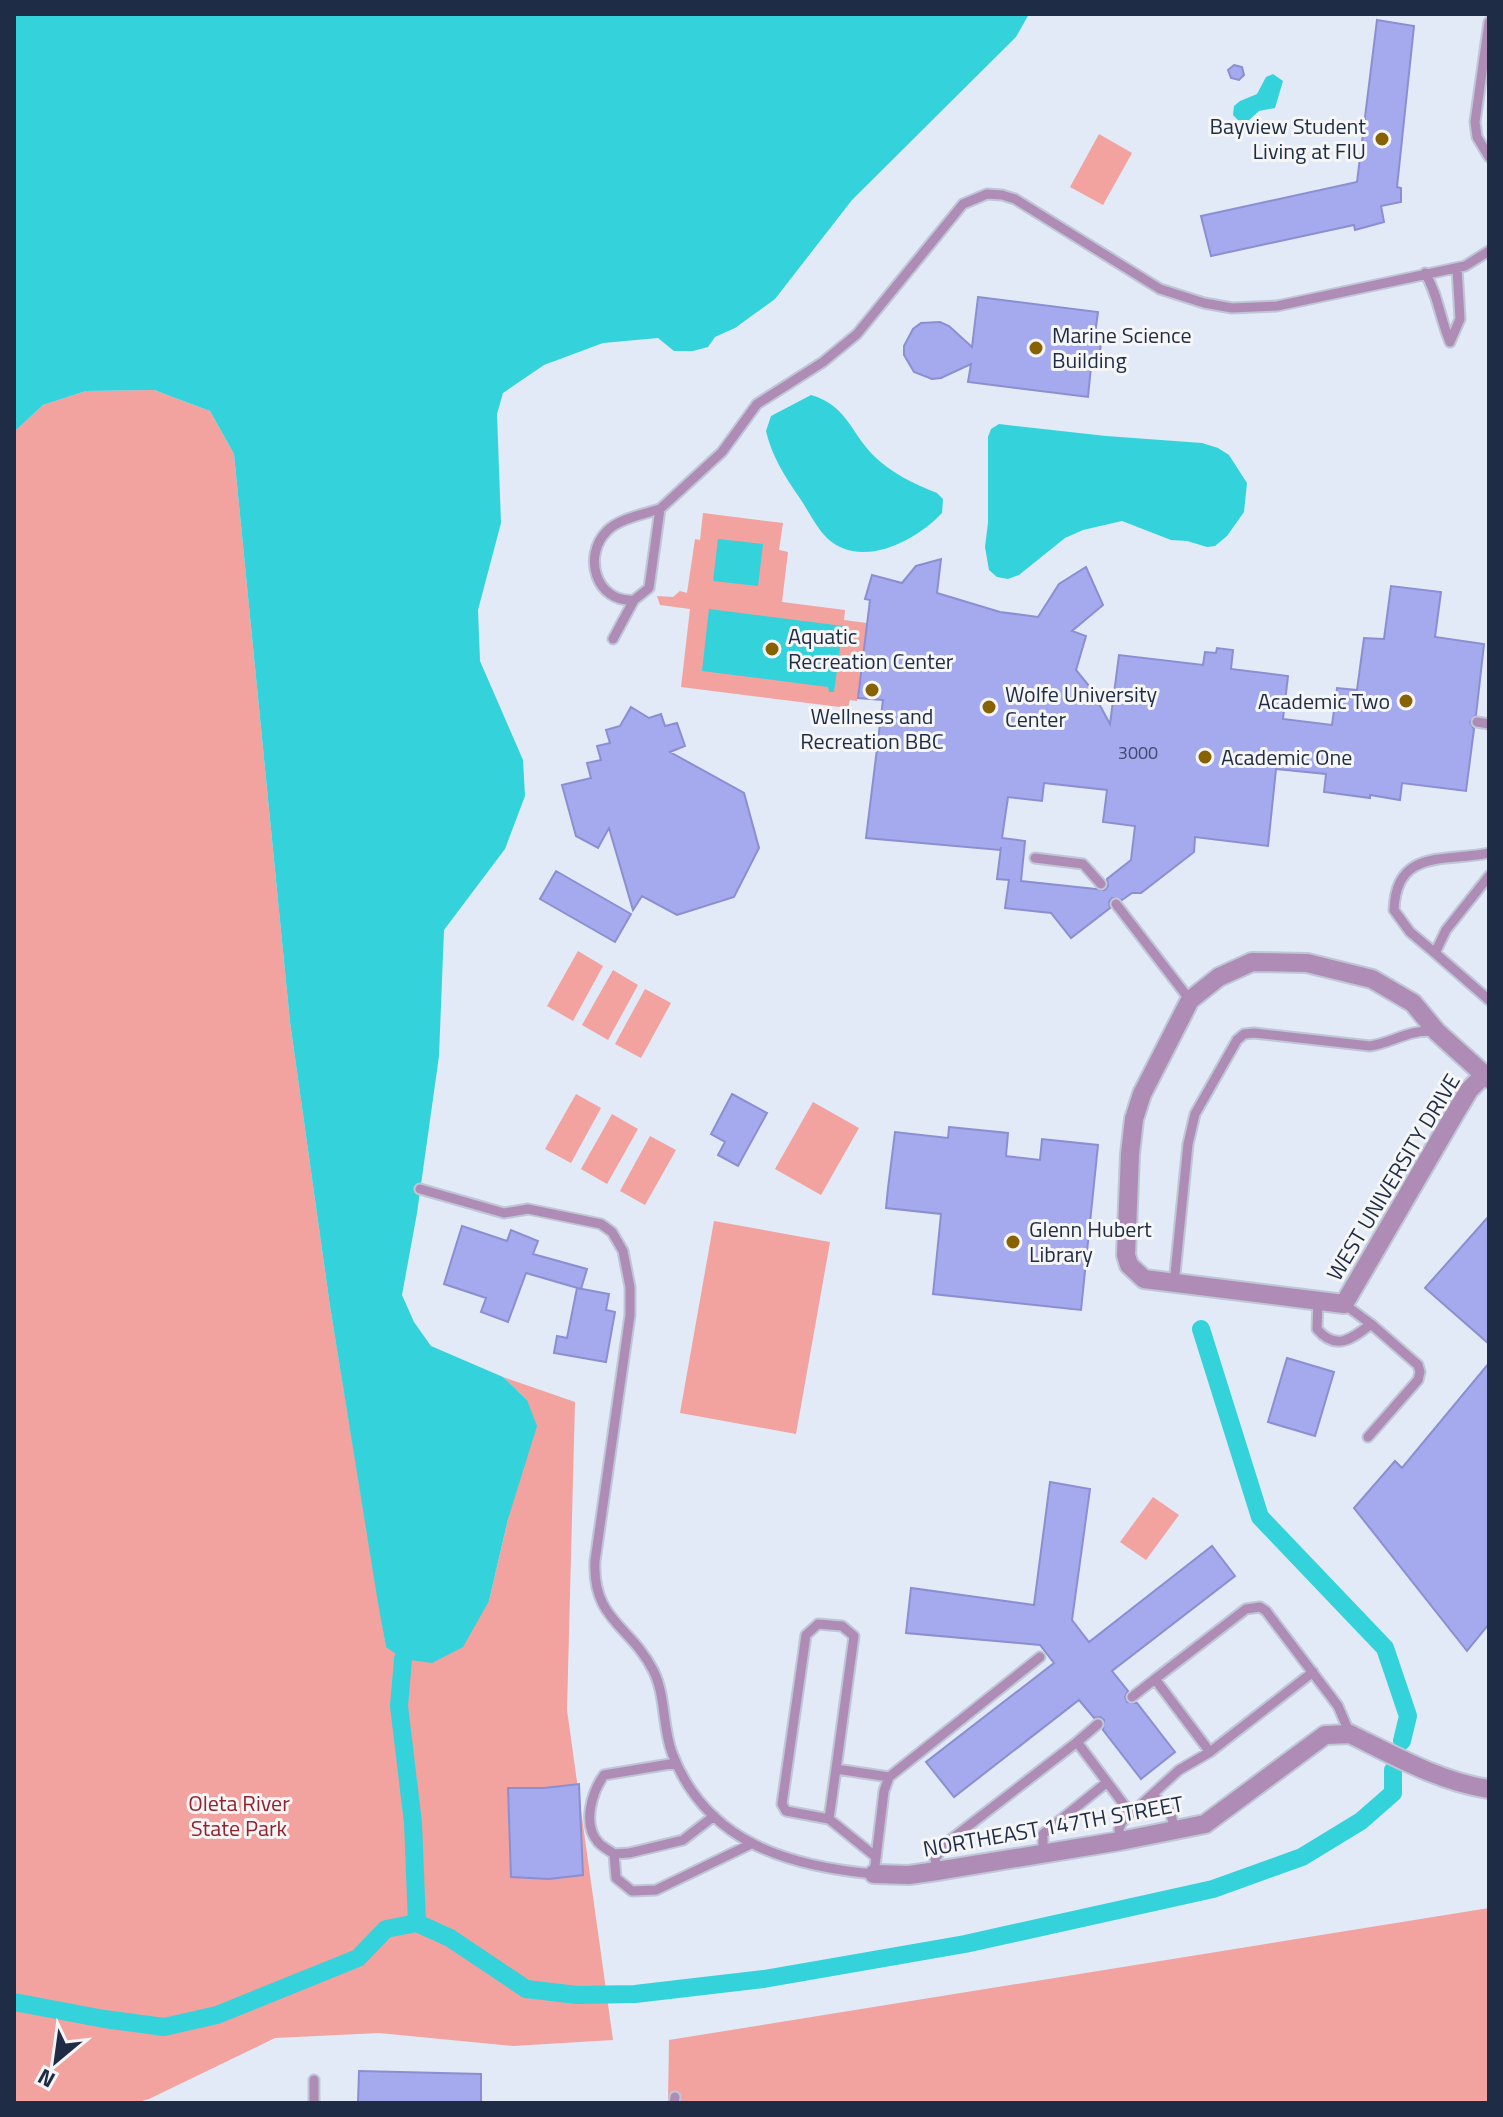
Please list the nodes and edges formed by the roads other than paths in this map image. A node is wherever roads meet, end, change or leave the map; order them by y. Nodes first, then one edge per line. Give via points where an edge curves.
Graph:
1 (1489, 22) edge
2 (1489, 157) edge
3 (1489, 251) edge
4 (1457, 268) junction
5 (1425, 273) junction
6 (660, 509) junction
7 (634, 600) junction
8 (613, 639) dead end
9 (1477, 722) dead end
10 (1489, 724) edge
11 (1489, 853) edge
12 (1035, 858) dead end
13 (1489, 876) edge
14 (1101, 884) dead end
15 (1116, 904) dead end
16 (1435, 953) junction
17 (1190, 1000) junction
18 (1489, 1000) edge
19 (1437, 1032) junction
20 (1487, 1077) edge
21 (420, 1189) dead end
22 (1174, 1284) junction
23 (1318, 1300) junction
24 (1344, 1304) junction
25 (1371, 1324) junction
26 (1368, 1437) dead end
27 (1040, 1657) dead end
28 (1313, 1672) junction
29 (1155, 1679) junction
30 (1132, 1697) dead end
31 (1098, 1724) dead end
32 (1350, 1734) junction
33 (1077, 1742) junction
34 (1210, 1752) junction
35 (676, 1763) junction
36 (836, 1769) junction
37 (889, 1777) junction
38 (1106, 1783) junction
39 (1489, 1789) edge
40 (1153, 1795) junction
41 (1131, 1814) junction
42 (714, 1816) junction
43 (829, 1819) junction
44 (1175, 1830) junction
45 (1120, 1841) junction
46 (751, 1844) junction
47 (614, 1854) junction
48 (1043, 1854) junction
49 (875, 1866) junction
50 (937, 1871) junction
51 (314, 2080) dead end
52 (314, 2103) edge

1 - 2 lane via 1475,122
3 - 4 lane
4 - 5 lane
4 - 5 lane via 1460,319 1450,342 1435,288
5 - 6 lane via 1277,306 1232,308 1160,289 1015,199 978,196 954,213 857,334 757,404 722,452
6 - 7 lane via 649,588
6 - 7 lane via 614,525 596,551 602,586 615,599
7 - 8 lane
9 - 10 lane
11 - 16 lane via 1425,861 1399,884 1394,910
12 - 14 lane via 1083,864
13 - 16 lane via 1446,930
15 - 17 lane
16 - 18 lane
17 - 19 street via 1219,977 1252,962 1307,963 1372,979 1413,1003
17 - 22 street via 1142,1094 1130,1154 1126,1255 1144,1279
19 - 20 street
19 - 22 lane via 1409,1032 1370,1046 1244,1034 1231,1047 1195,1114
20 - 24 street, WEST UNIVERSITY DRIVE via 1469,1090
21 - 35 lane via 504,1213 528,1209 601,1224 623,1251 630,1315 594,1579 606,1611 652,1667
22 - 23 street
23 - 24 street
23 - 25 lane via 1317,1329 1333,1341 1352,1339
24 - 25 lane
25 - 26 lane via 1420,1372
27 - 37 lane
28 - 29 lane via 1266,1611 1254,1606
28 - 32 lane via 1338,1706
28 - 34 lane
29 - 30 lane
29 - 34 lane
31 - 33 lane
32 - 39 street via 1430,1771
32 - 44 street, NORTHEAST 147TH STREET via 1325,1735 1205,1824
33 - 38 lane
33 - 50 lane via 945,1844 935,1859
34 - 40 lane via 1179,1770
35 - 42 lane
35 - 47 lane via 604,1775 590,1811 596,1840
36 - 37 lane
36 - 43 lane
36 - 43 lane via 854,1636 842,1626 818,1624 806,1635 782,1804 792,1814
37 - 49 lane
38 - 41 lane
38 - 48 lane via 1043,1834
40 - 41 lane
40 - 44 lane via 1170,1811
41 - 45 lane via 1119,1829
42 - 46 lane
42 - 47 lane via 683,1840
43 - 49 lane
44 - 45 street, NORTHEAST 147TH STREET
45 - 48 street, NORTHEAST 147TH STREET
46 - 47 lane via 656,1890 632,1891 616,1878
46 - 49 lane via 813,1866
48 - 50 street, NORTHEAST 147TH STREET
49 - 50 street, NORTHEAST 147TH STREET via 909,1875
51 - 52 lane

